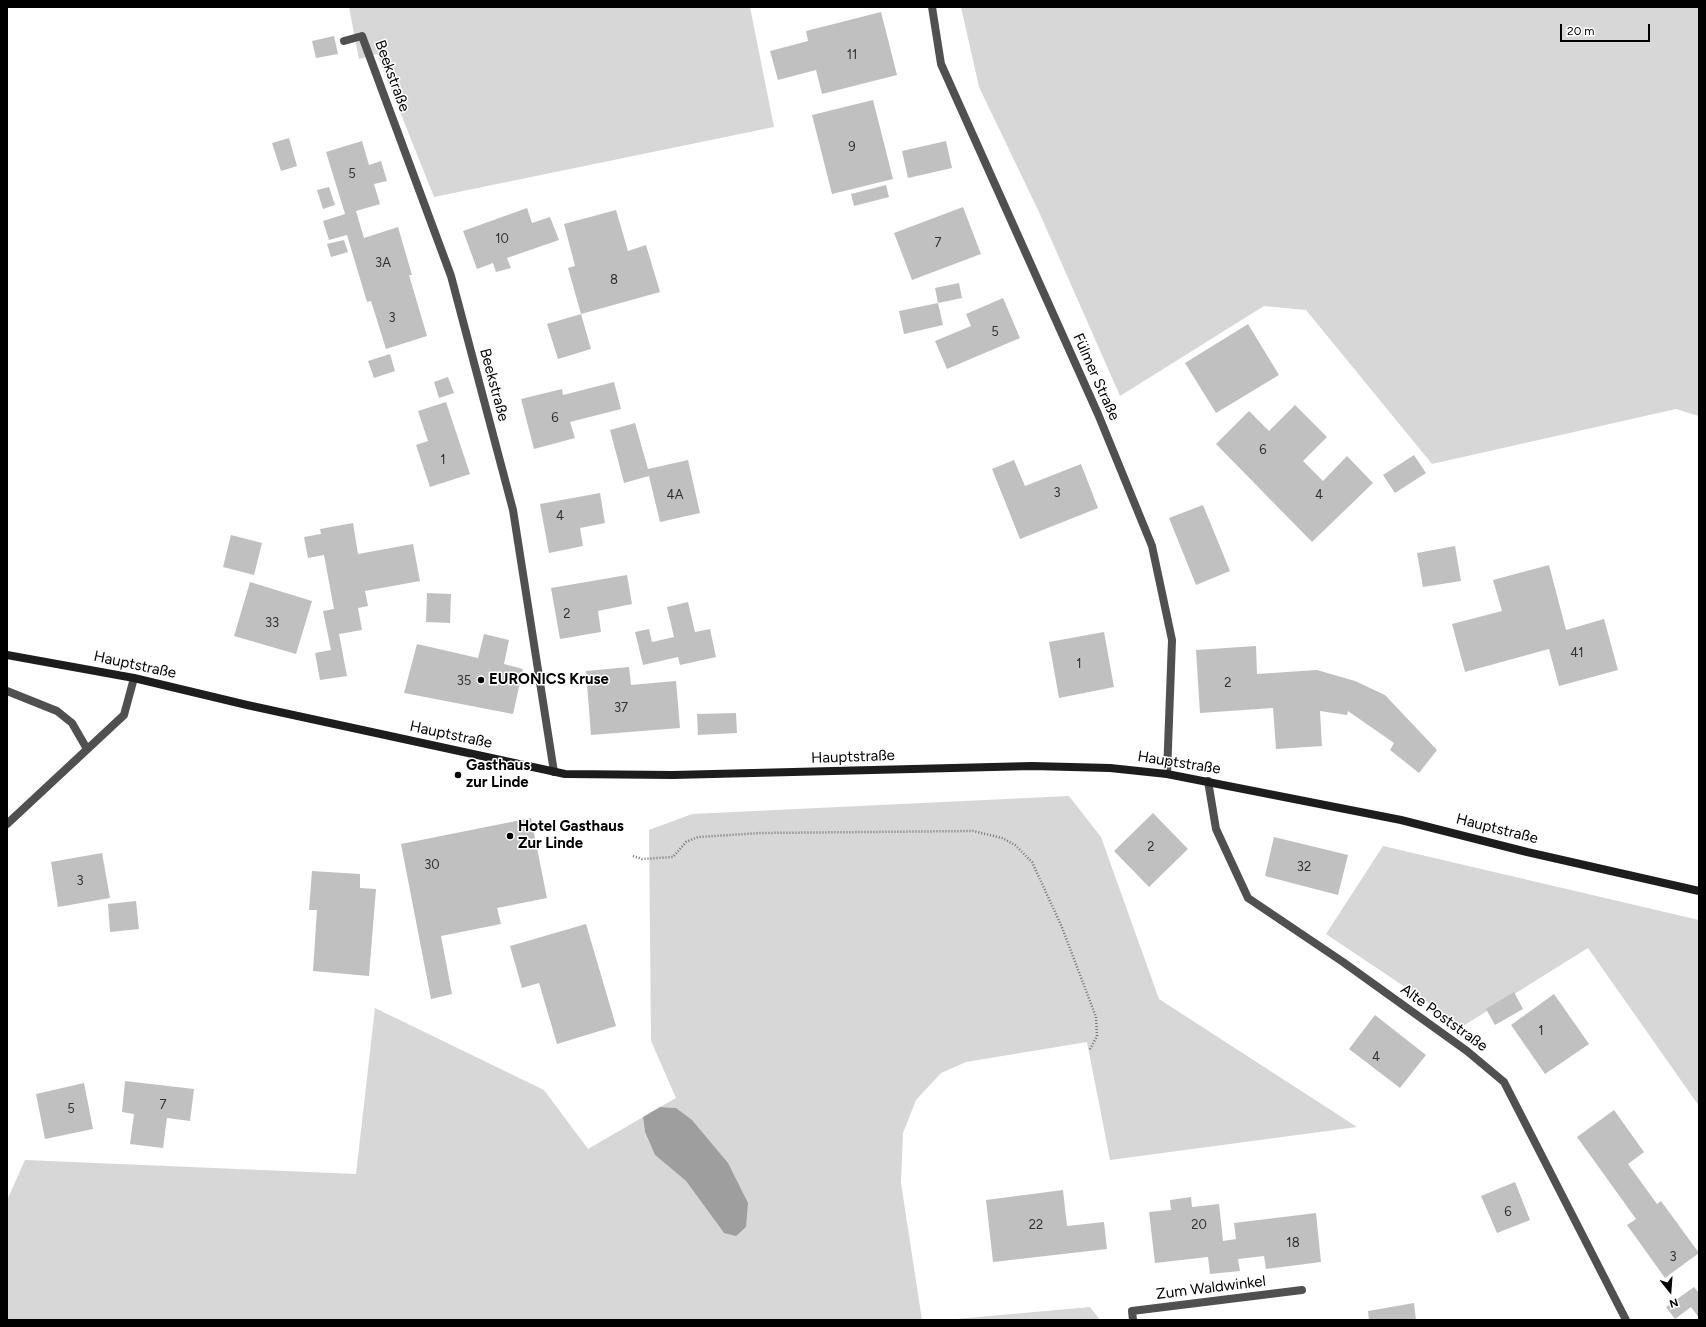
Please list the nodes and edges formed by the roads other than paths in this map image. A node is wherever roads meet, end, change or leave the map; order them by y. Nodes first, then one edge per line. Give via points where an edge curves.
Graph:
1 (932, 7) edge
2 (344, 40) dead end
3 (7, 655) edge
4 (134, 678) junction
5 (7, 690) edge
6 (87, 749) junction
7 (554, 772) junction
8 (1167, 774) junction
9 (1208, 781) junction
10 (7, 824) edge
11 (1699, 891) edge
12 (1302, 1290) dead end
13 (1133, 1320) edge
14 (1626, 1320) edge

1 - 8 street, Fülmer Straße via 941,64 1098,414 1152,546 1172,640
2 - 7 street, Beekstraße via 362,36 451,276 513,510
3 - 4 main road, Hauptstraße
4 - 6 street via 124,715
4 - 7 main road, Hauptstraße
5 - 6 street via 57,711 72,723
6 - 10 street
7 - 8 main road, Hauptstraße via 681,775 1032,766 1110,768
8 - 9 main road, Hauptstraße
9 - 11 main road, Hauptstraße via 1401,820
9 - 14 street, Alte Poststraße via 1216,829 1248,898 1461,1046 1504,1082
12 - 13 street, Zum Waldwinkel via 1132,1311

